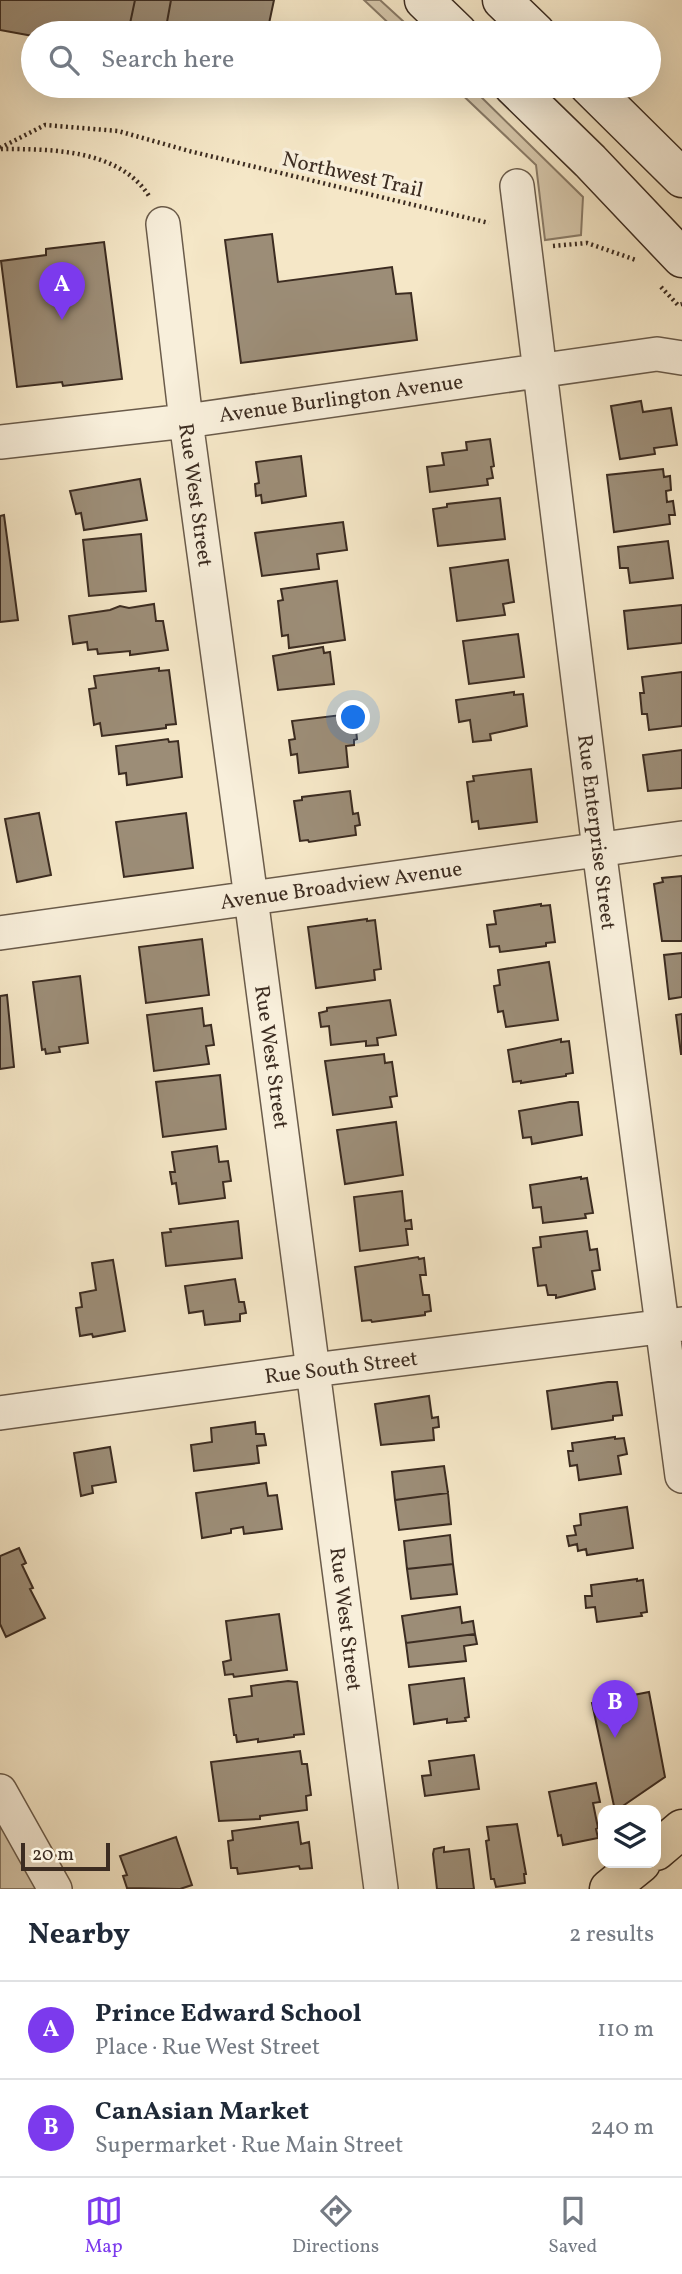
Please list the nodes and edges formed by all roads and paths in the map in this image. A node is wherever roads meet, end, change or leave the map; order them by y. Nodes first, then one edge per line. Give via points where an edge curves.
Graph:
1 (424, 0) edge
2 (502, 0) edge
3 (446, 21) edge
4 (524, 21) edge
5 (525, 98) edge
6 (601, 98) edge
7 (0, 149) edge
8 (682, 178) edge
9 (517, 186) dead end
10 (163, 224) joint
11 (523, 236) junction
12 (637, 261) dead end
13 (668, 268) edge
14 (682, 304) edge
15 (682, 358) edge
16 (539, 369) junction
17 (186, 421) junction
18 (0, 442) edge
19 (682, 838) edge
20 (599, 849) junction
21 (251, 898) junction
22 (0, 933) edge
23 (672, 1325) edge
24 (313, 1370) junction
25 (0, 1413) edge
26 (682, 1476) edge
27 (0, 1791) edge
28 (11, 1822) edge
29 (682, 1829) edge
30 (661, 1847) edge
31 (635, 1868) edge
32 (55, 1889) edge
33 (381, 1889) edge
34 (609, 1889) edge

1 - 3 main road
2 - 4 main road
5 - 13 main road via 590,160
6 - 8 main road
7 - 10 path via 46,149 94,158 126,171 148,193
7 - 11 path, Northwest Trail via 45,125 118,131 488,222
9 - 11 street, Rue Enterprise Street
10 - 17 street, Rue West Street
11 - 12 path, Northwest Trail via 548,246 587,243
11 - 16 street, Rue Enterprise Street
13 - 14 path via 678,305
15 - 16 street, Avenue Burlington Avenue via 657,354
16 - 17 street, Avenue Burlington Avenue
16 - 20 street, Rue Enterprise Street
17 - 18 street, Avenue Burlington Avenue
17 - 21 street, Rue West Street
19 - 20 street, Avenue Broadview Avenue
20 - 21 street, Avenue Broadview Avenue
20 - 23 street, Rue Enterprise Street
21 - 22 street, Avenue Broadview Avenue
21 - 24 street, Rue West Street
23 - 24 street, Rue South Street
23 - 26 street, Rue Enterprise Street
24 - 25 street, Rue South Street
24 - 33 street, Rue West Street
27 - 28 street
28 - 32 street
29 - 30 main road
31 - 34 main road

